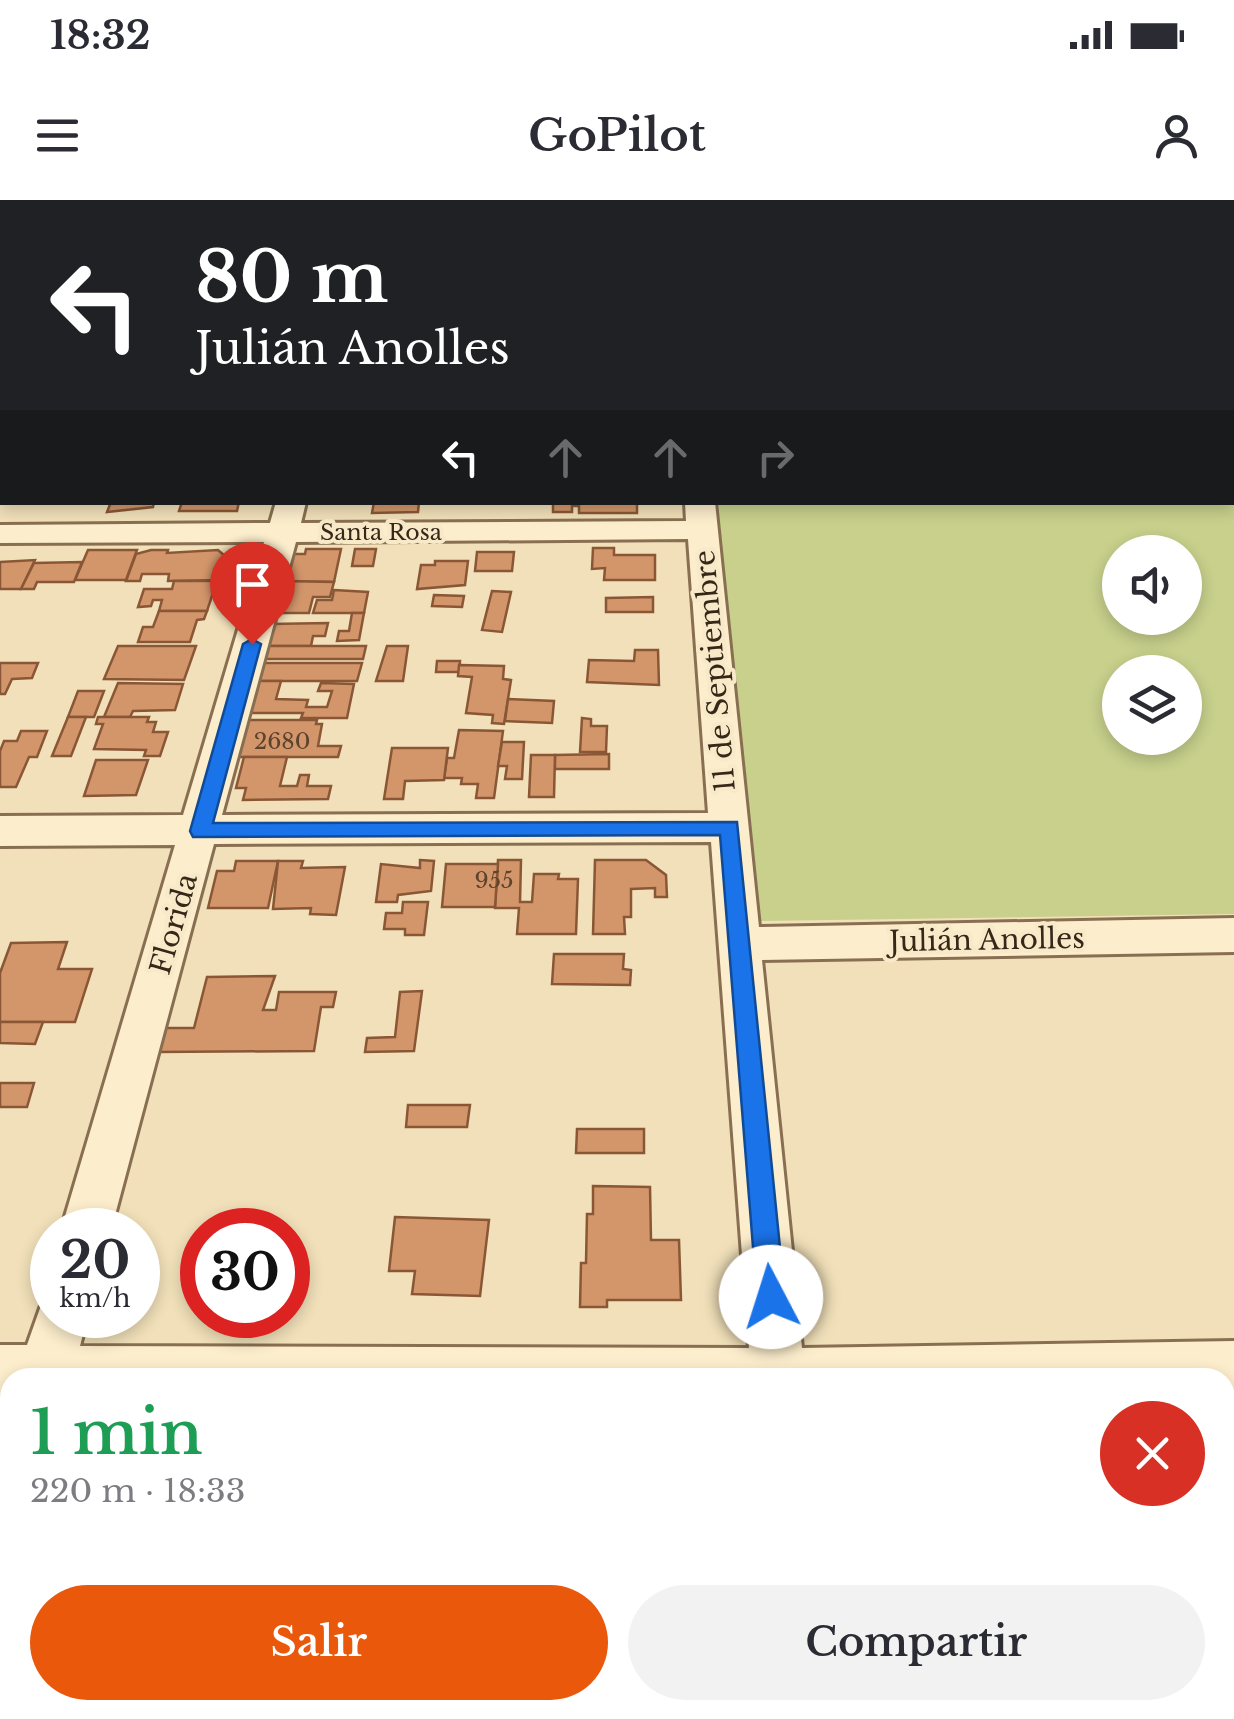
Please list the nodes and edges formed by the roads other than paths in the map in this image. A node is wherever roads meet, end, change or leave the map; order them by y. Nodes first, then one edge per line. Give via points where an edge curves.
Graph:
1 (701, 516) edge
2 (287, 518) edge
3 (0, 534) edge
4 (730, 828) junction
5 (0, 831) edge
6 (200, 831) junction
7 (1234, 935) edge
8 (740, 944) junction
9 (92, 1208) edge
10 (50, 1338) edge
11 (33, 1368) edge
12 (777, 1368) edge

1 - 2 street, Santa Rosa
1 - 4 street, 11 de Septiembre
2 - 3 street, Santa Rosa
2 - 6 street, Florida
4 - 6 street
4 - 8 street, 11 de Septiembre
5 - 6 street
6 - 9 street, Florida
7 - 8 street, Julián Anolles
8 - 12 street, 11 de Septiembre
10 - 11 street

